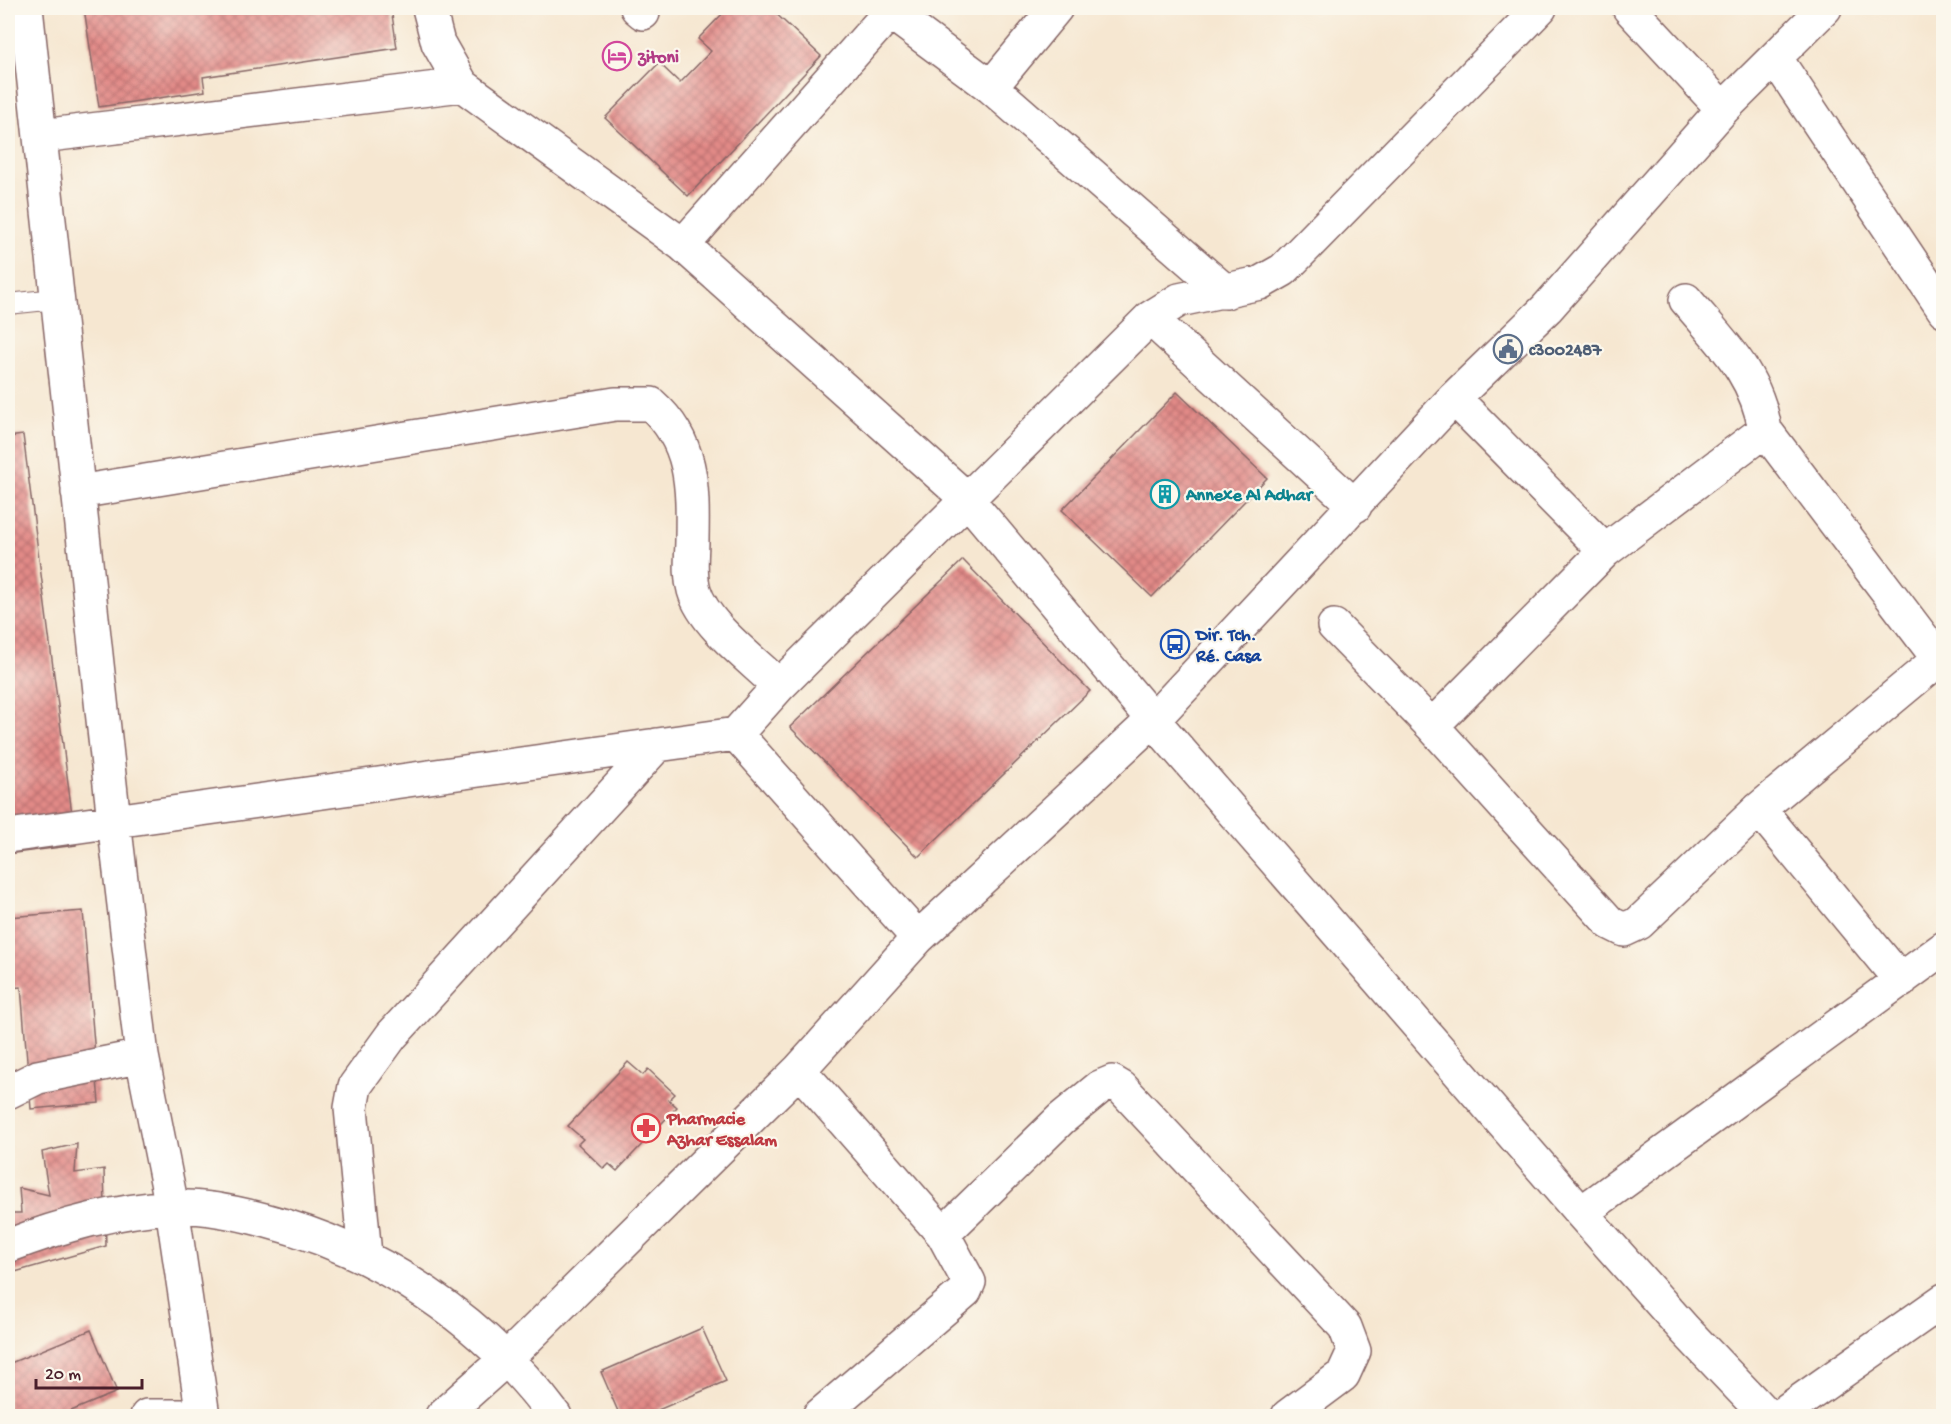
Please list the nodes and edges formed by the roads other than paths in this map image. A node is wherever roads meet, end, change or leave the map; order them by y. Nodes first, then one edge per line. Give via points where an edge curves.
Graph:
1 (26, 8) edge
2 (429, 8) edge
3 (1056, 8) edge
4 (1540, 8) edge
5 (1629, 8) edge
6 (1825, 8) edge
7 (890, 10) edge
8 (1776, 59) junction
9 (462, 84) junction
10 (991, 87) junction
11 (1723, 109) junction
12 (41, 136) junction
13 (683, 245) junction
14 (1226, 292) junction
15 (56, 299) junction
16 (1686, 300) dead end
17 (8, 304) edge
18 (1944, 309) edge
19 (1150, 318) junction
20 (1454, 398) junction
21 (1766, 430) junction
22 (78, 492) junction
23 (967, 499) junction
24 (1355, 506) junction
25 (1605, 551) junction
26 (1334, 626) dead end
27 (1941, 663) edge
28 (779, 686) junction
29 (1152, 720) junction
30 (1432, 726) junction
31 (736, 734) junction
32 (657, 745) junction
33 (1760, 809) junction
34 (114, 821) junction
35 (8, 836) edge
36 (918, 938) junction
37 (1944, 948) edge
38 (1901, 981) junction
39 (142, 1056) junction
40 (799, 1070) junction
41 (8, 1092) edge
42 (172, 1207) junction
43 (1581, 1213) junction
44 (943, 1234) junction
45 (8, 1246) edge
46 (365, 1256) junction
47 (1944, 1300) edge
48 (507, 1358) junction
49 (147, 1416) edge
50 (203, 1416) edge
51 (442, 1416) edge
52 (555, 1416) edge
53 (819, 1416) edge
54 (1288, 1416) edge
55 (1767, 1416) edge
56 (1779, 1416) edge

1 - 12 street
2 - 9 street via 438,43
3 - 10 street
4 - 14 street via 1282,270 1260,283
5 - 11 street
6 - 8 street
7 - 10 street
7 - 13 street
8 - 11 street
8 - 18 street
9 - 12 street
9 - 13 street
10 - 14 street
11 - 20 street via 1547,308
12 - 15 street
13 - 23 street
14 - 19 street via 1179,300
15 - 17 lane
15 - 22 street
16 - 21 street via 1748,376 1761,403
19 - 23 street
19 - 24 street
20 - 24 street
20 - 25 street
21 - 25 street
21 - 27 street
22 - 28 street via 615,404 651,404 670,420 684,448 692,504 694,591 704,613
22 - 34 street
23 - 28 street
23 - 29 street
24 - 29 street
25 - 30 street
26 - 30 street
27 - 33 street
28 - 31 street
29 - 36 street
29 - 43 street
30 - 33 street via 1610,922 1624,930 1639,922
31 - 32 street
31 - 36 street
32 - 34 street
32 - 46 street via 392,1035 355,1086 351,1108
33 - 38 street
34 - 35 street
34 - 39 street
36 - 40 street
37 - 38 street
38 - 43 street
39 - 41 street via 38,1077
39 - 42 street
40 - 44 street
40 - 48 street
42 - 45 street via 116,1214
42 - 46 street via 233,1211 301,1229
42 - 50 street
43 - 55 street
44 - 53 street via 966,1273 969,1282 965,1291
44 - 54 street via 1061,1119 1112,1082 1122,1088 1345,1327 1354,1351 1343,1375
46 - 48 street via 463,1319
47 - 56 street
48 - 51 street
48 - 52 street
49 - 50 street

